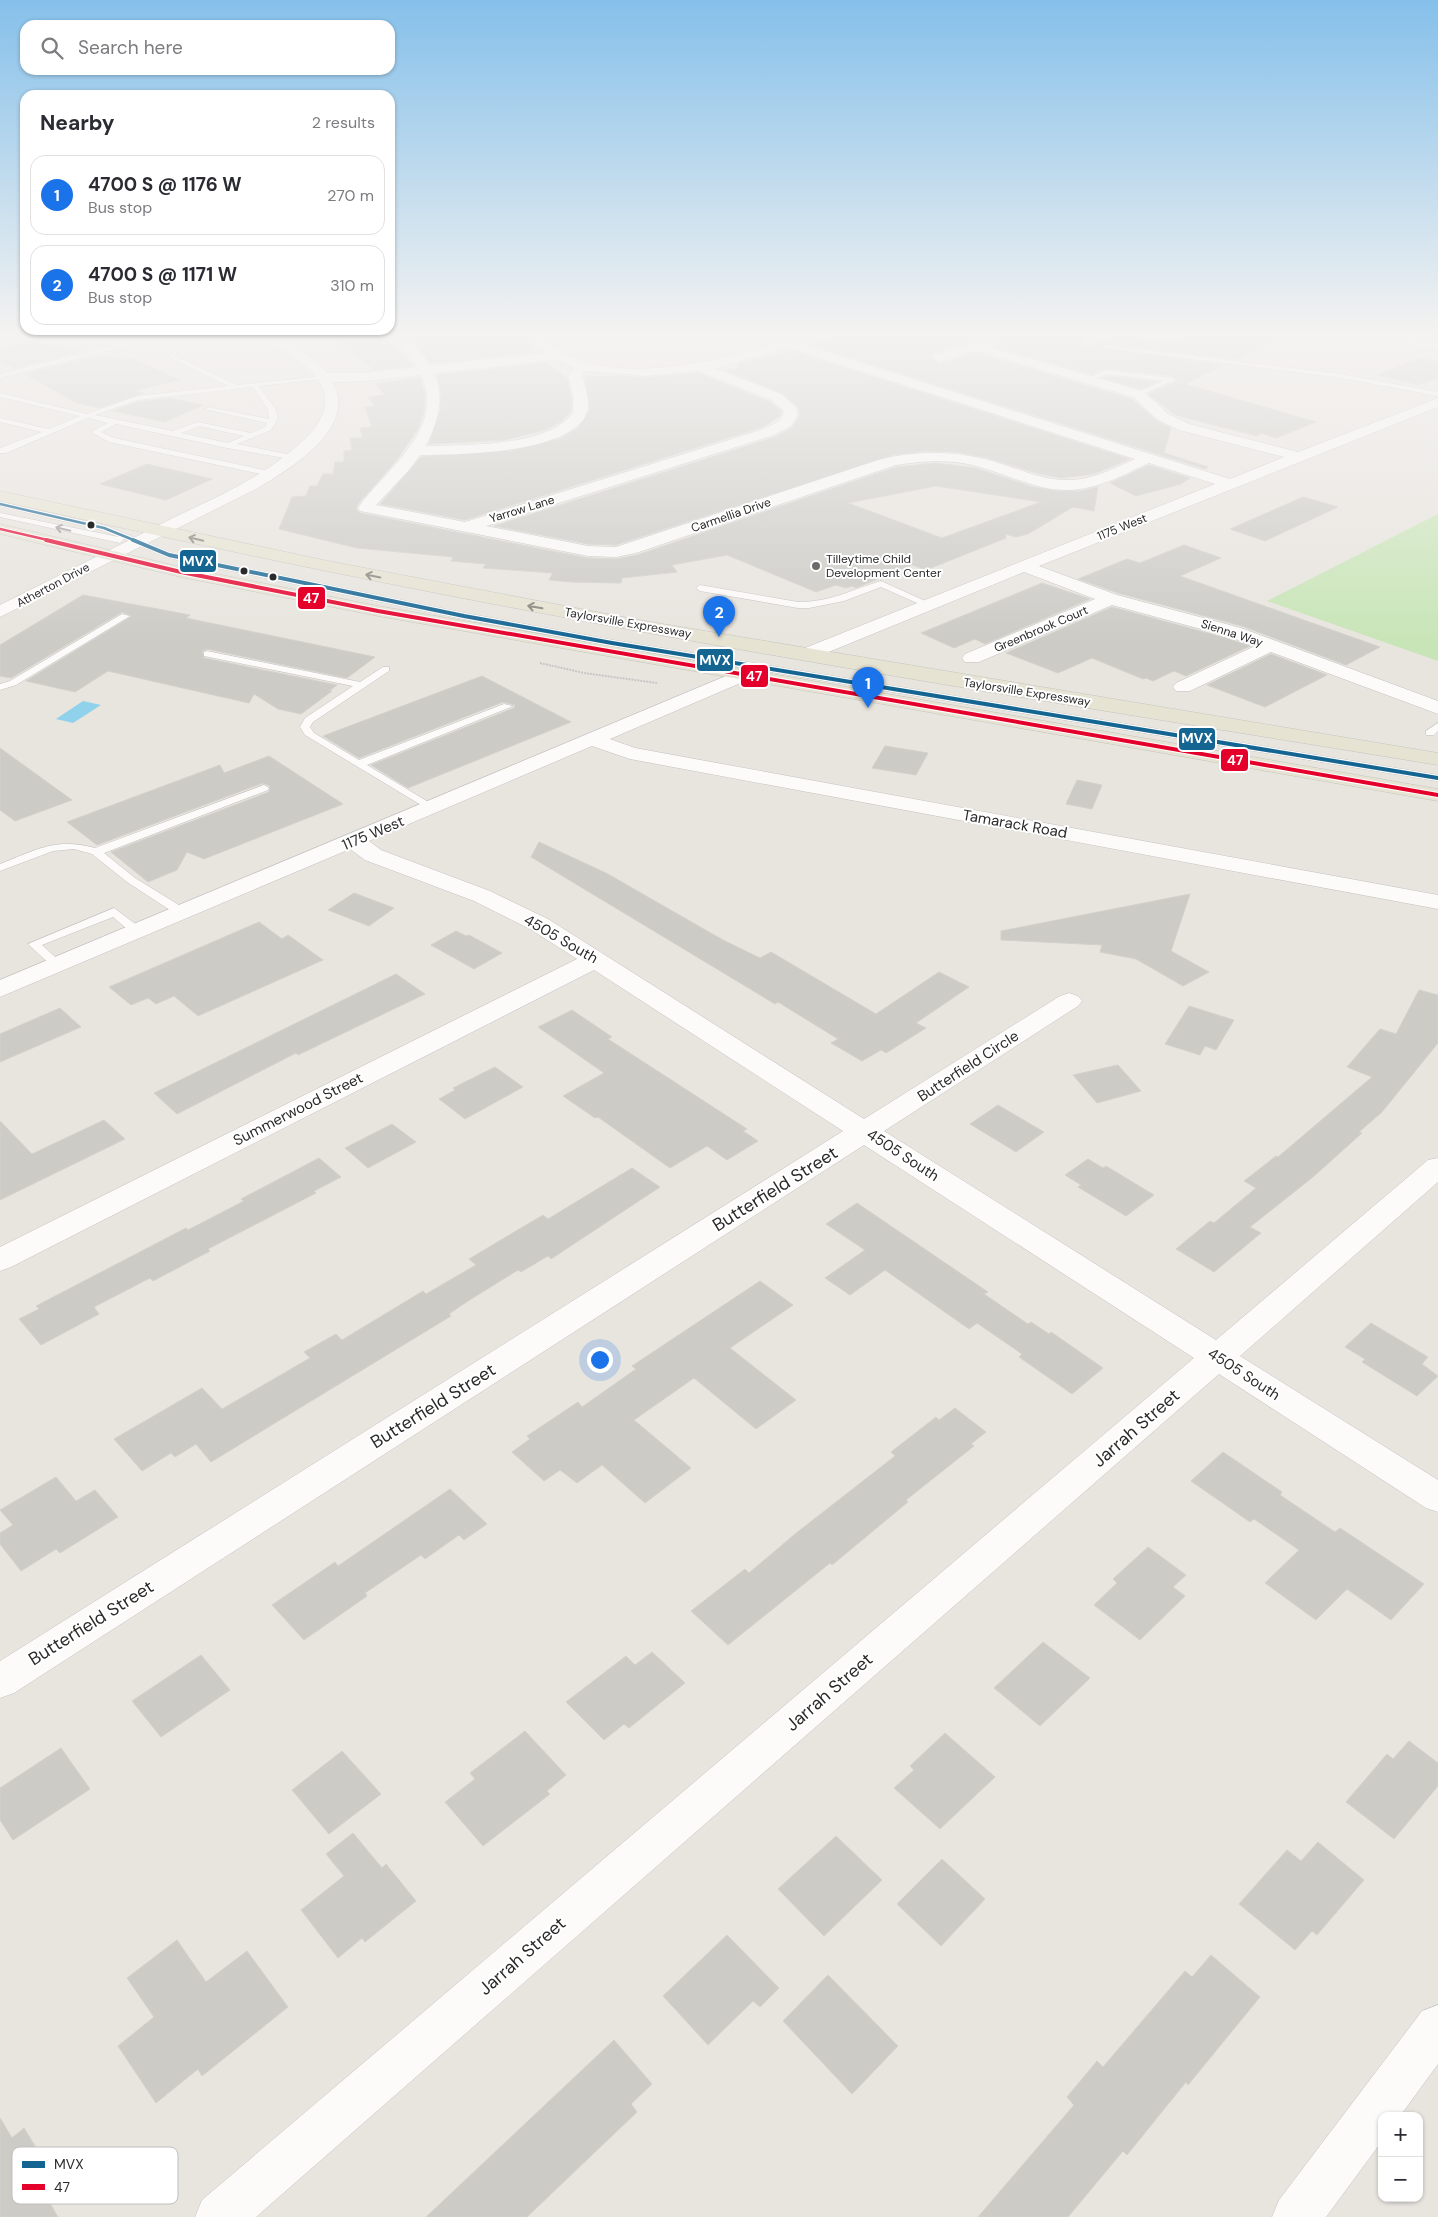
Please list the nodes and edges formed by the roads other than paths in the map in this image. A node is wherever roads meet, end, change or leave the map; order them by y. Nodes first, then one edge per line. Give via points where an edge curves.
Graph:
1 (40, 436) edge
2 (104, 436) edge
3 (183, 436) edge
4 (249, 436) edge
5 (315, 436) edge
6 (422, 436) edge
7 (543, 436) edge
8 (755, 436) edge
9 (1084, 436) edge
10 (1220, 436) edge
11 (1351, 436) edge
12 (226, 446) junction
13 (0, 450) edge
14 (416, 451) junction
15 (293, 458) junction
16 (1149, 458) junction
17 (1294, 459) junction
18 (270, 474) junction
19 (1230, 484) junction
20 (0, 496) edge
21 (0, 504) edge
22 (0, 515) edge
23 (465, 528) junction
24 (0, 529) edge
25 (160, 531) junction
26 (137, 542) junction
27 (110, 556) junction
28 (1024, 566) junction
29 (700, 588) dead end
30 (1111, 599) junction
31 (929, 604) junction
32 (0, 612) edge
33 (126, 616) dead end
34 (1270, 646) junction
35 (207, 654) dead end
36 (807, 654) junction
37 (972, 658) dead end
38 (386, 668) dead end
39 (745, 674) junction
40 (360, 686) junction
41 (0, 687) edge
42 (1183, 687) dead end
43 (508, 706) dead end
44 (1438, 708) edge
45 (594, 740) junction
46 (1438, 759) edge
47 (359, 764) junction
48 (1438, 769) edge
49 (1438, 778) edge
50 (264, 788) dead end
51 (1438, 795) edge
52 (431, 808) junction
53 (354, 841) junction
54 (96, 852) junction
55 (0, 868) edge
56 (1438, 902) edge
57 (183, 913) junction
58 (138, 932) junction
59 (596, 959) junction
60 (58, 965) junction
61 (0, 989) edge
62 (1069, 1001) dead end
63 (866, 1132) junction
64 (1438, 1167) edge
65 (0, 1260) edge
66 (1218, 1358) junction
67 (1438, 1498) edge
68 (0, 1681) edge
69 (1438, 2027) edge
70 (219, 2217) edge
71 (1296, 2217) edge

1 - 13 lane
2 - 18 lane
3 - 12 lane
4 - 12 lane
5 - 15 street, Atherton Drive
6 - 14 street
7 - 14 street via 496,448
8 - 23 street, Yarrow Lane
9 - 16 street
10 - 17 street via 1248,448
11 - 17 street, 1175 West
12 - 15 lane
14 - 23 street, Carmellia Drive via 366,508
15 - 18 street, Atherton Drive
16 - 19 street
16 - 23 street, Carmellia Drive via 1100,479 1069,485 1047,483 961,459 901,459 616,552 582,550
17 - 19 street, 1175 West
18 - 25 street, Atherton Drive
19 - 28 street, 1175 West
20 - 25 main road, Taylorsville Expressway
21 - 26 lane via 104,528
26 -> 22 lane via 88,535
24 - 27 main road
25 - 26 street, Atherton Drive
36 -> 25 main road, Taylorsville Expressway via 518,604
26 - 27 street, Atherton Drive
26 - 48 lane via 422,600 634,638
26 - 49 lane via 169,555 214,565 523,627
27 - 32 street, Atherton Drive
27 - 39 main road via 368,609
28 - 30 street, Sienna Way
28 - 31 street, 1175 West
29 - 31 lane via 814,605 834,602 881,584
30 - 34 street, Sienna Way via 1211,625
30 - 37 street, Greenbrook Court
31 - 36 street, 1175 West
33 - 41 lane via 13,683
34 - 42 street
34 - 44 street, Sienna Way
35 - 40 lane
36 - 46 main road, Taylorsville Expressway
38 - 40 lane
39 - 45 street, 1175 West
39 - 51 main road
40 - 47 lane via 308,720 305,727 310,734
43 - 47 lane
45 - 52 street, 1175 West
45 - 56 street, Tamarack Road via 630,753
47 - 52 lane
50 - 54 lane
52 - 53 street, 1175 West
53 - 57 street, 1175 West
53 - 59 street, 4505 South via 373,856 482,896 538,924
54 - 55 lane via 74,846 51,848
54 - 57 lane via 131,880
57 - 58 street, 1175 West
58 - 60 street, 1175 West
58 - 60 lane via 114,912 34,944
59 - 63 street, 4505 South
59 - 65 street, Summerwood Street
60 - 61 street, 1175 West
62 - 63 street, Butterfield Circle
63 - 66 street, 4505 South
63 - 68 street, Butterfield Street
64 - 66 street, Jarrah Street
66 - 67 street, 4505 South
66 - 70 street, Jarrah Street
69 - 71 street

